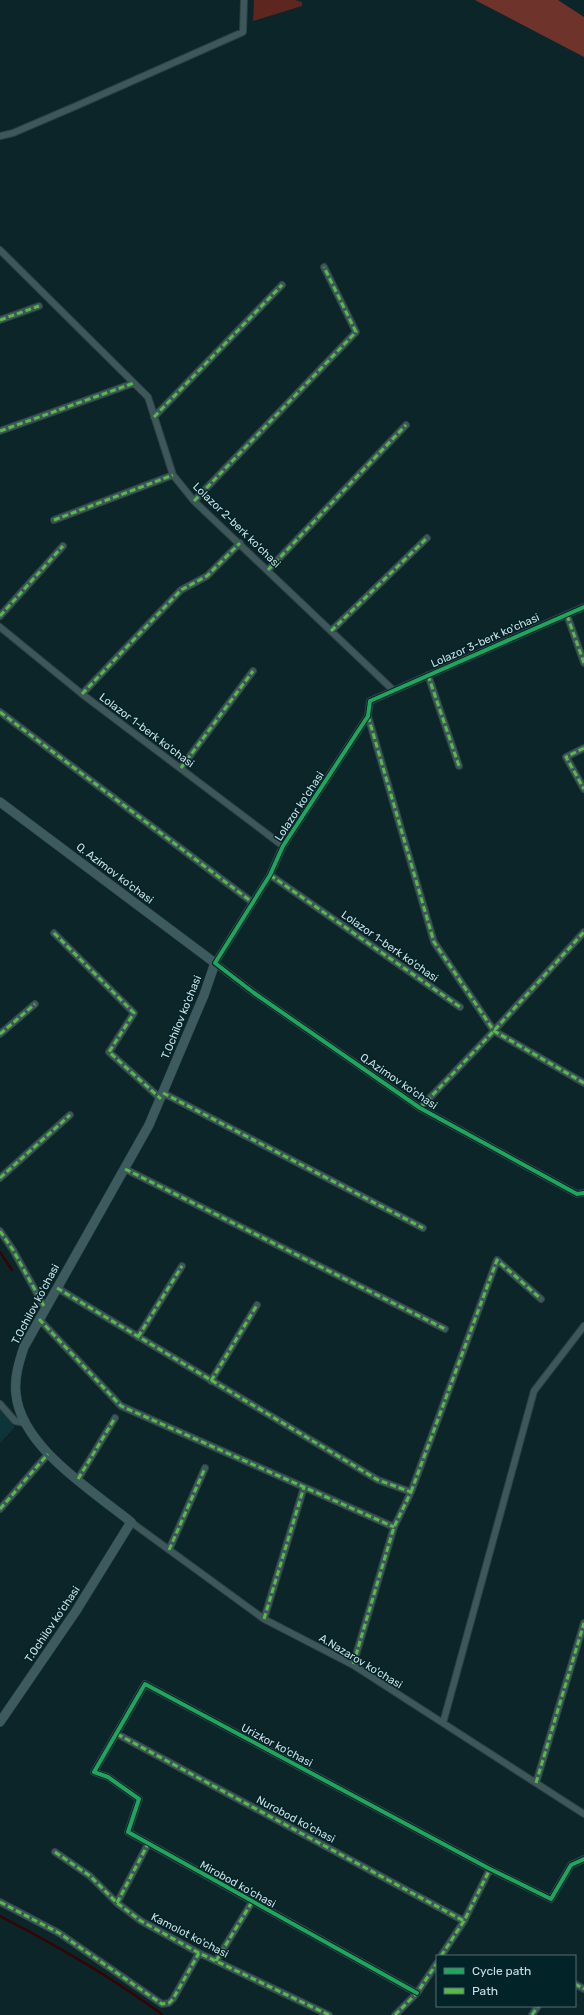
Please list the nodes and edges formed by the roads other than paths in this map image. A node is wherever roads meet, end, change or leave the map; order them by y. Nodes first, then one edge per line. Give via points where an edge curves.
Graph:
1 (244, 0) edge
2 (0, 136) edge
3 (0, 250) edge
4 (324, 267) dead end
5 (282, 285) dead end
6 (39, 306) dead end
7 (0, 320) edge
8 (134, 383) junction
9 (154, 417) junction
10 (406, 425) dead end
11 (0, 431) edge
12 (174, 475) junction
13 (194, 501) junction
14 (54, 520) dead end
15 (427, 538) dead end
16 (240, 543) junction
17 (63, 546) dead end
18 (268, 570) junction
19 (584, 607) edge
20 (567, 614) junction
21 (0, 616) edge
22 (0, 627) edge
23 (331, 631) junction
24 (584, 663) edge
25 (253, 671) dead end
26 (428, 675) junction
27 (393, 690) junction
28 (82, 694) junction
29 (0, 712) edge
30 (368, 716) junction
31 (584, 748) edge
32 (459, 766) dead end
33 (181, 768) junction
34 (584, 789) edge
35 (0, 802) edge
36 (283, 846) junction
37 (270, 875) junction
38 (252, 902) junction
39 (584, 932) edge
40 (54, 933) dead end
41 (215, 963) junction
42 (35, 1004) dead end
43 (460, 1007) dead end
44 (494, 1031) junction
45 (0, 1034) edge
46 (584, 1083) edge
47 (162, 1096) junction
48 (420, 1108) junction
49 (70, 1115) dead end
50 (125, 1169) junction
51 (0, 1178) edge
52 (584, 1194) edge
53 (423, 1228) dead end
54 (0, 1231) edge
55 (182, 1266) dead end
56 (56, 1288) junction
57 (541, 1299) dead end
58 (257, 1305) dead end
59 (45, 1308) junction
60 (39, 1319) junction
61 (584, 1326) edge
62 (445, 1329) dead end
63 (138, 1337) junction
64 (211, 1381) junction
65 (0, 1404) edge
66 (115, 1418) dead end
67 (25, 1423) junction
68 (48, 1454) junction
69 (206, 1468) dead end
70 (78, 1479) junction
71 (304, 1487) junction
72 (411, 1492) junction
73 (0, 1509) edge
74 (131, 1522) junction
75 (394, 1527) junction
76 (169, 1550) junction
77 (264, 1618) junction
78 (584, 1623) edge
79 (353, 1665) junction
80 (0, 1722) edge
81 (443, 1723) junction
82 (117, 1734) junction
83 (94, 1772) joint
84 (536, 1784) junction
85 (584, 1814) edge
86 (148, 1844) junction
87 (55, 1852) dead end
88 (584, 1859) edge
89 (490, 1869) junction
90 (0, 1902) edge
91 (252, 1902) junction
92 (116, 1903) junction
93 (464, 1921) junction
94 (199, 1952) junction
95 (442, 1955) edge
96 (216, 1961) junction
97 (436, 1964) edge
98 (417, 1993) junction
99 (329, 2015) edge
100 (395, 2015) edge

1 - 2 street via 242,32 76,106
3 - 8 street, Lolazor 2-berk ko'chasi
4 - 13 street via 356,332
5 - 9 street
6 - 7 street
8 - 9 street, Lolazor 2-berk ko'chasi via 148,398
8 - 11 street
9 - 12 street, Lolazor 2-berk ko'chasi
10 - 18 street
12 - 13 street, Lolazor 2-berk ko'chasi
12 - 14 street
13 - 16 street, Lolazor 2-berk ko'chasi
15 - 23 street
16 - 18 street, Lolazor 2-berk ko'chasi
16 - 28 street via 207,576 181,590
17 - 21 street
18 - 23 street, Lolazor 2-berk ko'chasi
19 - 20 street, Lolazor 3-berk ko'chasi
20 - 24 street
20 - 26 street, Lolazor 3-berk ko'chasi
22 - 28 street, Lolazor 1-berk ko'chasi
23 - 27 street, Lolazor 2-berk ko'chasi
25 - 33 street
26 - 27 street, Lolazor 3-berk ko'chasi
26 - 32 street
27 - 30 street, Lolazor ko'chasi via 370,701
28 - 33 street, Lolazor 1-berk ko'chasi
29 - 38 street
30 - 36 street, Lolazor ko'chasi
30 - 44 street via 434,942
31 - 34 street via 566,757
33 - 36 street, Lolazor 1-berk ko'chasi
35 - 41 main road, Q. Azimov ko'chasi
36 - 37 street, Lolazor ko'chasi
37 - 38 street, Lolazor ko'chasi
37 - 43 street, Lolazor 1-berk ko'chasi
38 - 41 street, Lolazor ko'chasi
39 - 44 street
40 - 47 street via 134,1013 109,1052
41 - 47 main road, T.Ochilov ko'chasi
41 - 48 street, Q.Azimov ko'chasi
42 - 45 street
44 - 46 street
44 - 48 street
47 - 50 main road, T.Ochilov ko'chasi via 150,1125
47 - 53 street
48 - 52 street, Q.Azimov ko'chasi via 577,1194
49 - 51 street
50 - 56 main road, T.Ochilov ko'chasi
50 - 62 street
54 - 59 street
55 - 63 street
56 - 59 main road, T.Ochilov ko'chasi
56 - 63 street
57 - 72 street via 497,1260
58 - 64 street
59 - 60 main road, T.Ochilov ko'chasi
60 - 67 main road, T.Ochilov ko'chasi via 24,1347 16,1375 16,1395
60 - 71 street via 121,1406
61 - 81 street via 534,1391
63 - 64 street
64 - 72 street via 378,1480
65 - 67 street via 15,1420
66 - 70 street
67 - 68 main road, T.Ochilov ko'chasi via 34,1439
68 - 70 main road, T.Ochilov ko'chasi
68 - 73 street
69 - 76 street
70 - 74 main road, T.Ochilov ko'chasi
71 - 75 street
71 - 77 street
72 - 75 street
74 - 76 street, A.Nazarov ko'chasi
74 - 80 main road, T.Ochilov ko'chasi via 76,1611
75 - 79 street
76 - 77 street, A.Nazarov ko'chasi
77 - 79 street, A.Nazarov ko'chasi
78 - 84 street
79 - 81 street, A.Nazarov ko'chasi
81 - 84 street, A.Nazarov ko'chasi
82 - 83 street, Urizkor ko'chasi
82 - 89 street, Urizkor ko'chasi via 145,1684
82 - 93 street, Nurobod ko'chasi
83 - 86 street, Mirobod ko'chasi via 108,1777 139,1799 128,1832
84 - 85 street, A.Nazarov ko'chasi
86 - 91 street, Mirobod ko'chasi
86 - 92 street
87 - 92 street, Kamolot ko'chasi via 90,1876
88 - 89 street via 571,1865 551,1899
89 - 93 street
90 - 94 street via 59,1933 162,2004 173,1999
91 - 96 street
91 - 98 street, Mirobod ko'chasi
92 - 94 street, Kamolot ko'chasi via 141,1922
93 - 95 street
94 - 96 street, Kamolot ko'chasi
96 - 99 street, Kamolot ko'chasi
97 - 98 street
98 - 100 street

